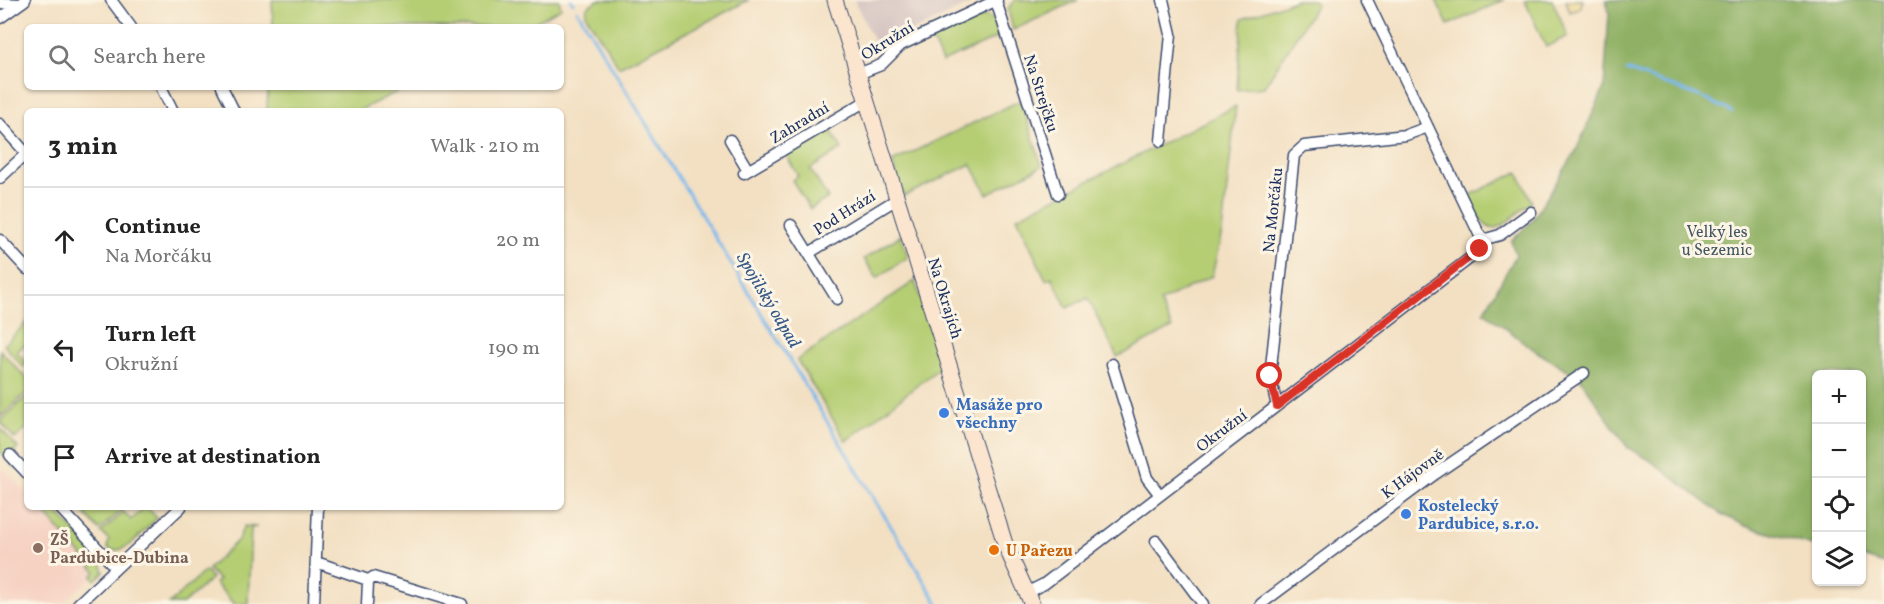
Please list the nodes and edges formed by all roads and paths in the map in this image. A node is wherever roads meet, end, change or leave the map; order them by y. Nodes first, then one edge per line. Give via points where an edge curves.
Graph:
1 (111, 0) edge
2 (835, 0) edge
3 (996, 0) edge
4 (1163, 0) edge
5 (1367, 0) edge
6 (23, 1) edge
7 (4, 2) edge
8 (1, 17) edge
9 (129, 24) edge
10 (858, 74) junction
11 (162, 90) edge
12 (224, 90) edge
13 (866, 101) junction
14 (172, 108) edge
15 (232, 108) edge
16 (0, 124) edge
17 (1428, 127) junction
18 (730, 140) dead end
19 (1161, 141) dead end
20 (24, 151) edge
21 (24, 157) edge
22 (0, 178) edge
23 (1058, 194) dead end
24 (897, 199) junction
25 (1531, 212) dead end
26 (791, 225) dead end
27 (0, 240) edge
28 (1482, 240) junction
29 (809, 252) junction
30 (24, 266) edge
31 (837, 299) dead end
32 (1112, 364) dead end
33 (1584, 372) dead end
34 (1277, 406) junction
35 (10, 455) dead end
36 (24, 470) edge
37 (1160, 495) junction
38 (62, 510) edge
39 (178, 510) edge
40 (318, 510) edge
41 (1156, 541) dead end
42 (316, 562) junction
43 (116, 568) junction
44 (369, 580) junction
45 (1029, 599) edge
46 (78, 604) edge
47 (314, 604) edge
48 (367, 604) edge
49 (462, 604) edge
50 (1203, 604) edge
51 (1261, 604) edge

1 - 9 street
2 - 10 street, Na Okrajích
3 - 10 street, Okružní via 901,45 882,65
3 - 23 street, Na Strejčku
4 - 19 street via 1171,34
5 - 17 street
6 - 7 street
6 - 8 street
7 - 8 street
10 - 13 street, Na Okrajích
11 - 14 street
12 - 15 street
13 - 18 street, Zahradní via 746,171
13 - 24 street, Na Okrajích
16 - 20 street
17 - 28 street
17 - 34 street, Na Morčáku via 1406,135 1304,146 1294,155 1270,376
21 - 22 street
24 - 29 street, Pod Hrází
24 - 45 street, Na Okrajích via 1006,547
25 - 28 street, Okružní via 1500,235
26 - 29 street, Pod Hrází
27 - 30 street
28 - 34 street, Okružní via 1478,252
29 - 31 street, Pod Hrází
32 - 37 street via 1147,478
33 - 51 street, K Hájovně via 1435,474
34 - 37 street, Okružní
35 - 36 street
37 - 45 street, Okružní
38 - 43 street
39 - 43 street
40 - 42 street
41 - 50 street
42 - 44 street
42 - 47 street
43 - 46 street
44 - 48 street
44 - 49 street via 381,578

